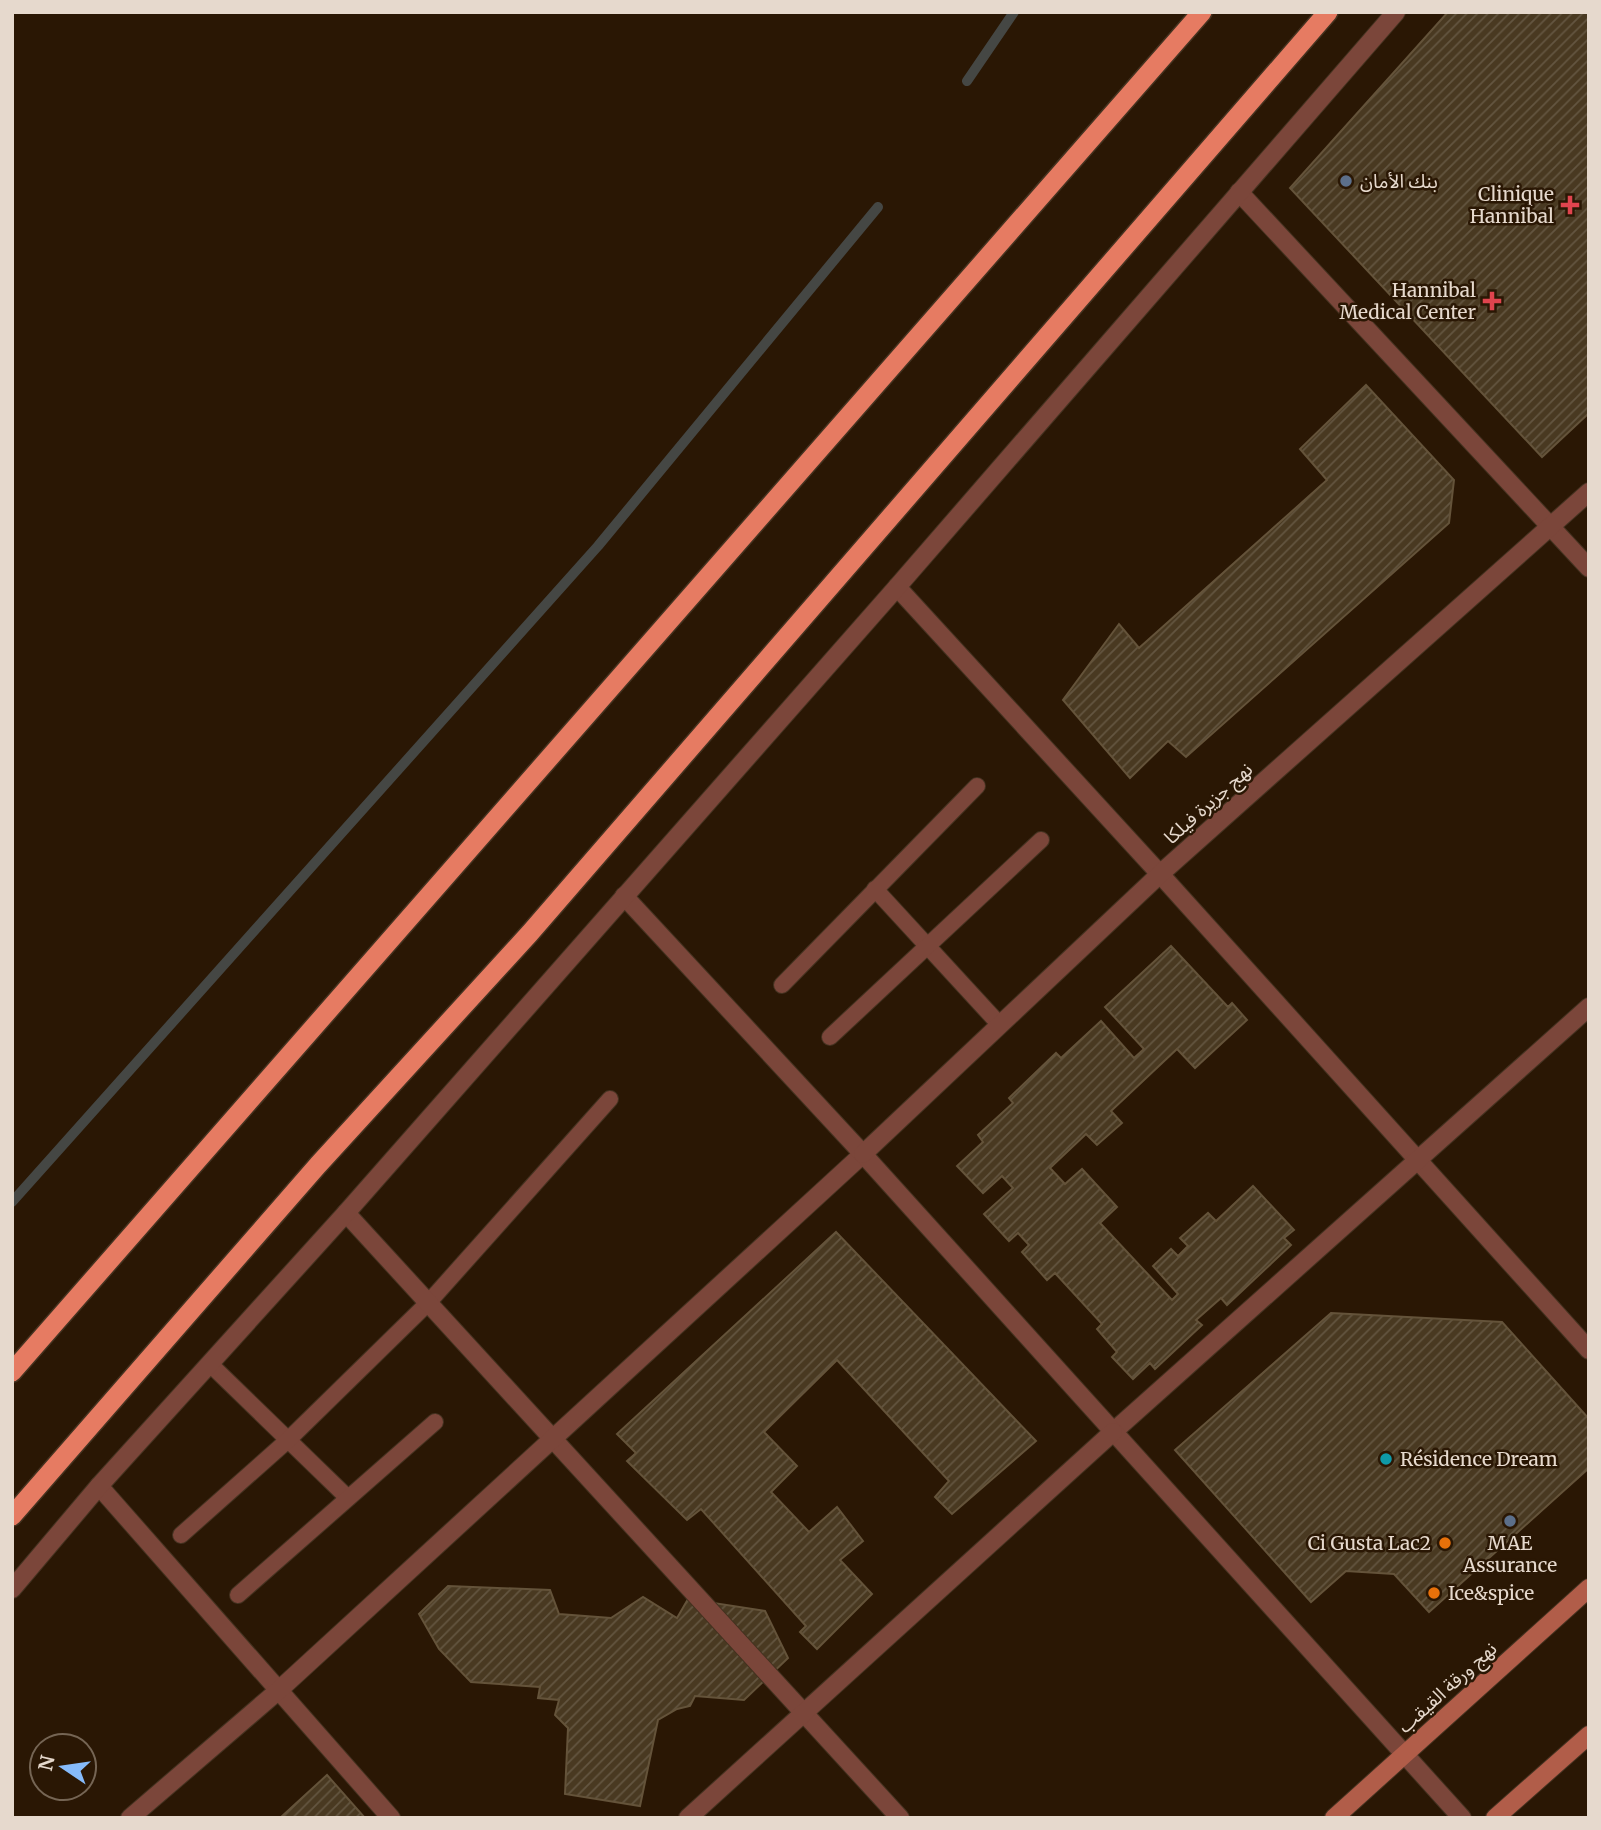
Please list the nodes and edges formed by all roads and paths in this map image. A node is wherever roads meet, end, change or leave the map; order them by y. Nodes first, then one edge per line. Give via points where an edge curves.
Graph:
1 (1202, 12) edge
2 (1328, 12) edge
3 (1396, 12) edge
4 (1239, 192) junction
5 (1589, 492) edge
6 (1550, 526) junction
7 (1589, 568) edge
8 (897, 587) junction
9 (977, 786) dead end
10 (1041, 841) dead end
11 (1160, 874) junction
12 (876, 890) junction
13 (624, 896) junction
14 (928, 946) junction
15 (782, 985) dead end
16 (1589, 1007) edge
17 (1000, 1025) junction
18 (830, 1037) dead end
19 (610, 1099) dead end
20 (863, 1154) junction
21 (1417, 1160) junction
22 (346, 1213) junction
23 (429, 1302) junction
24 (1589, 1350) edge
25 (210, 1364) junction
26 (12, 1372) edge
27 (435, 1422) dead end
28 (1113, 1433) junction
29 (554, 1438) junction
30 (288, 1440) junction
31 (99, 1486) junction
32 (348, 1498) junction
33 (12, 1517) edge
34 (181, 1535) dead end
35 (1589, 1588) edge
36 (12, 1589) edge
37 (238, 1595) dead end
38 (279, 1690) junction
39 (804, 1712) junction
40 (1589, 1735) edge
41 (1405, 1753) junction
42 (130, 1818) edge
43 (391, 1818) edge
44 (688, 1818) edge
45 (900, 1818) edge
46 (1334, 1818) edge
47 (1462, 1818) edge
48 (1495, 1818) edge

1 - 26 highway
2 - 33 highway via 530,933 318,1165
3 - 4 street
4 - 6 street
4 - 8 street
5 - 6 street, نهج جزيرة فيلكا
6 - 7 street
6 - 11 street, نهج جزيرة فيلكا
8 - 11 street
8 - 13 street
9 - 12 lane
10 - 14 lane
11 - 17 street, نهج جزيرة فيلكا
11 - 21 street
12 - 14 lane
12 - 15 lane
13 - 20 street
13 - 22 street
14 - 17 lane
14 - 18 lane
16 - 21 street
17 - 20 street, نهج جزيرة فيلكا
19 - 23 lane
20 - 28 street
20 - 29 street, نهج جزيرة فيلكا
21 - 24 street
21 - 28 street
22 - 23 street
22 - 25 street
23 - 29 street
23 - 30 lane
25 - 30 lane
25 - 31 street
27 - 32 lane
28 - 39 street
28 - 41 street
29 - 38 street, نهج جزيرة فيلكا
29 - 39 street
30 - 32 lane
30 - 34 lane
31 - 36 street
31 - 38 street
32 - 37 lane
35 - 41 main road, نهج ورقة القيقب
38 - 42 street, نهج جزيرة فيلكا
38 - 43 street
39 - 44 street
39 - 45 street
40 - 48 main road
41 - 46 main road, نهج ورقة القيقب
41 - 47 street

